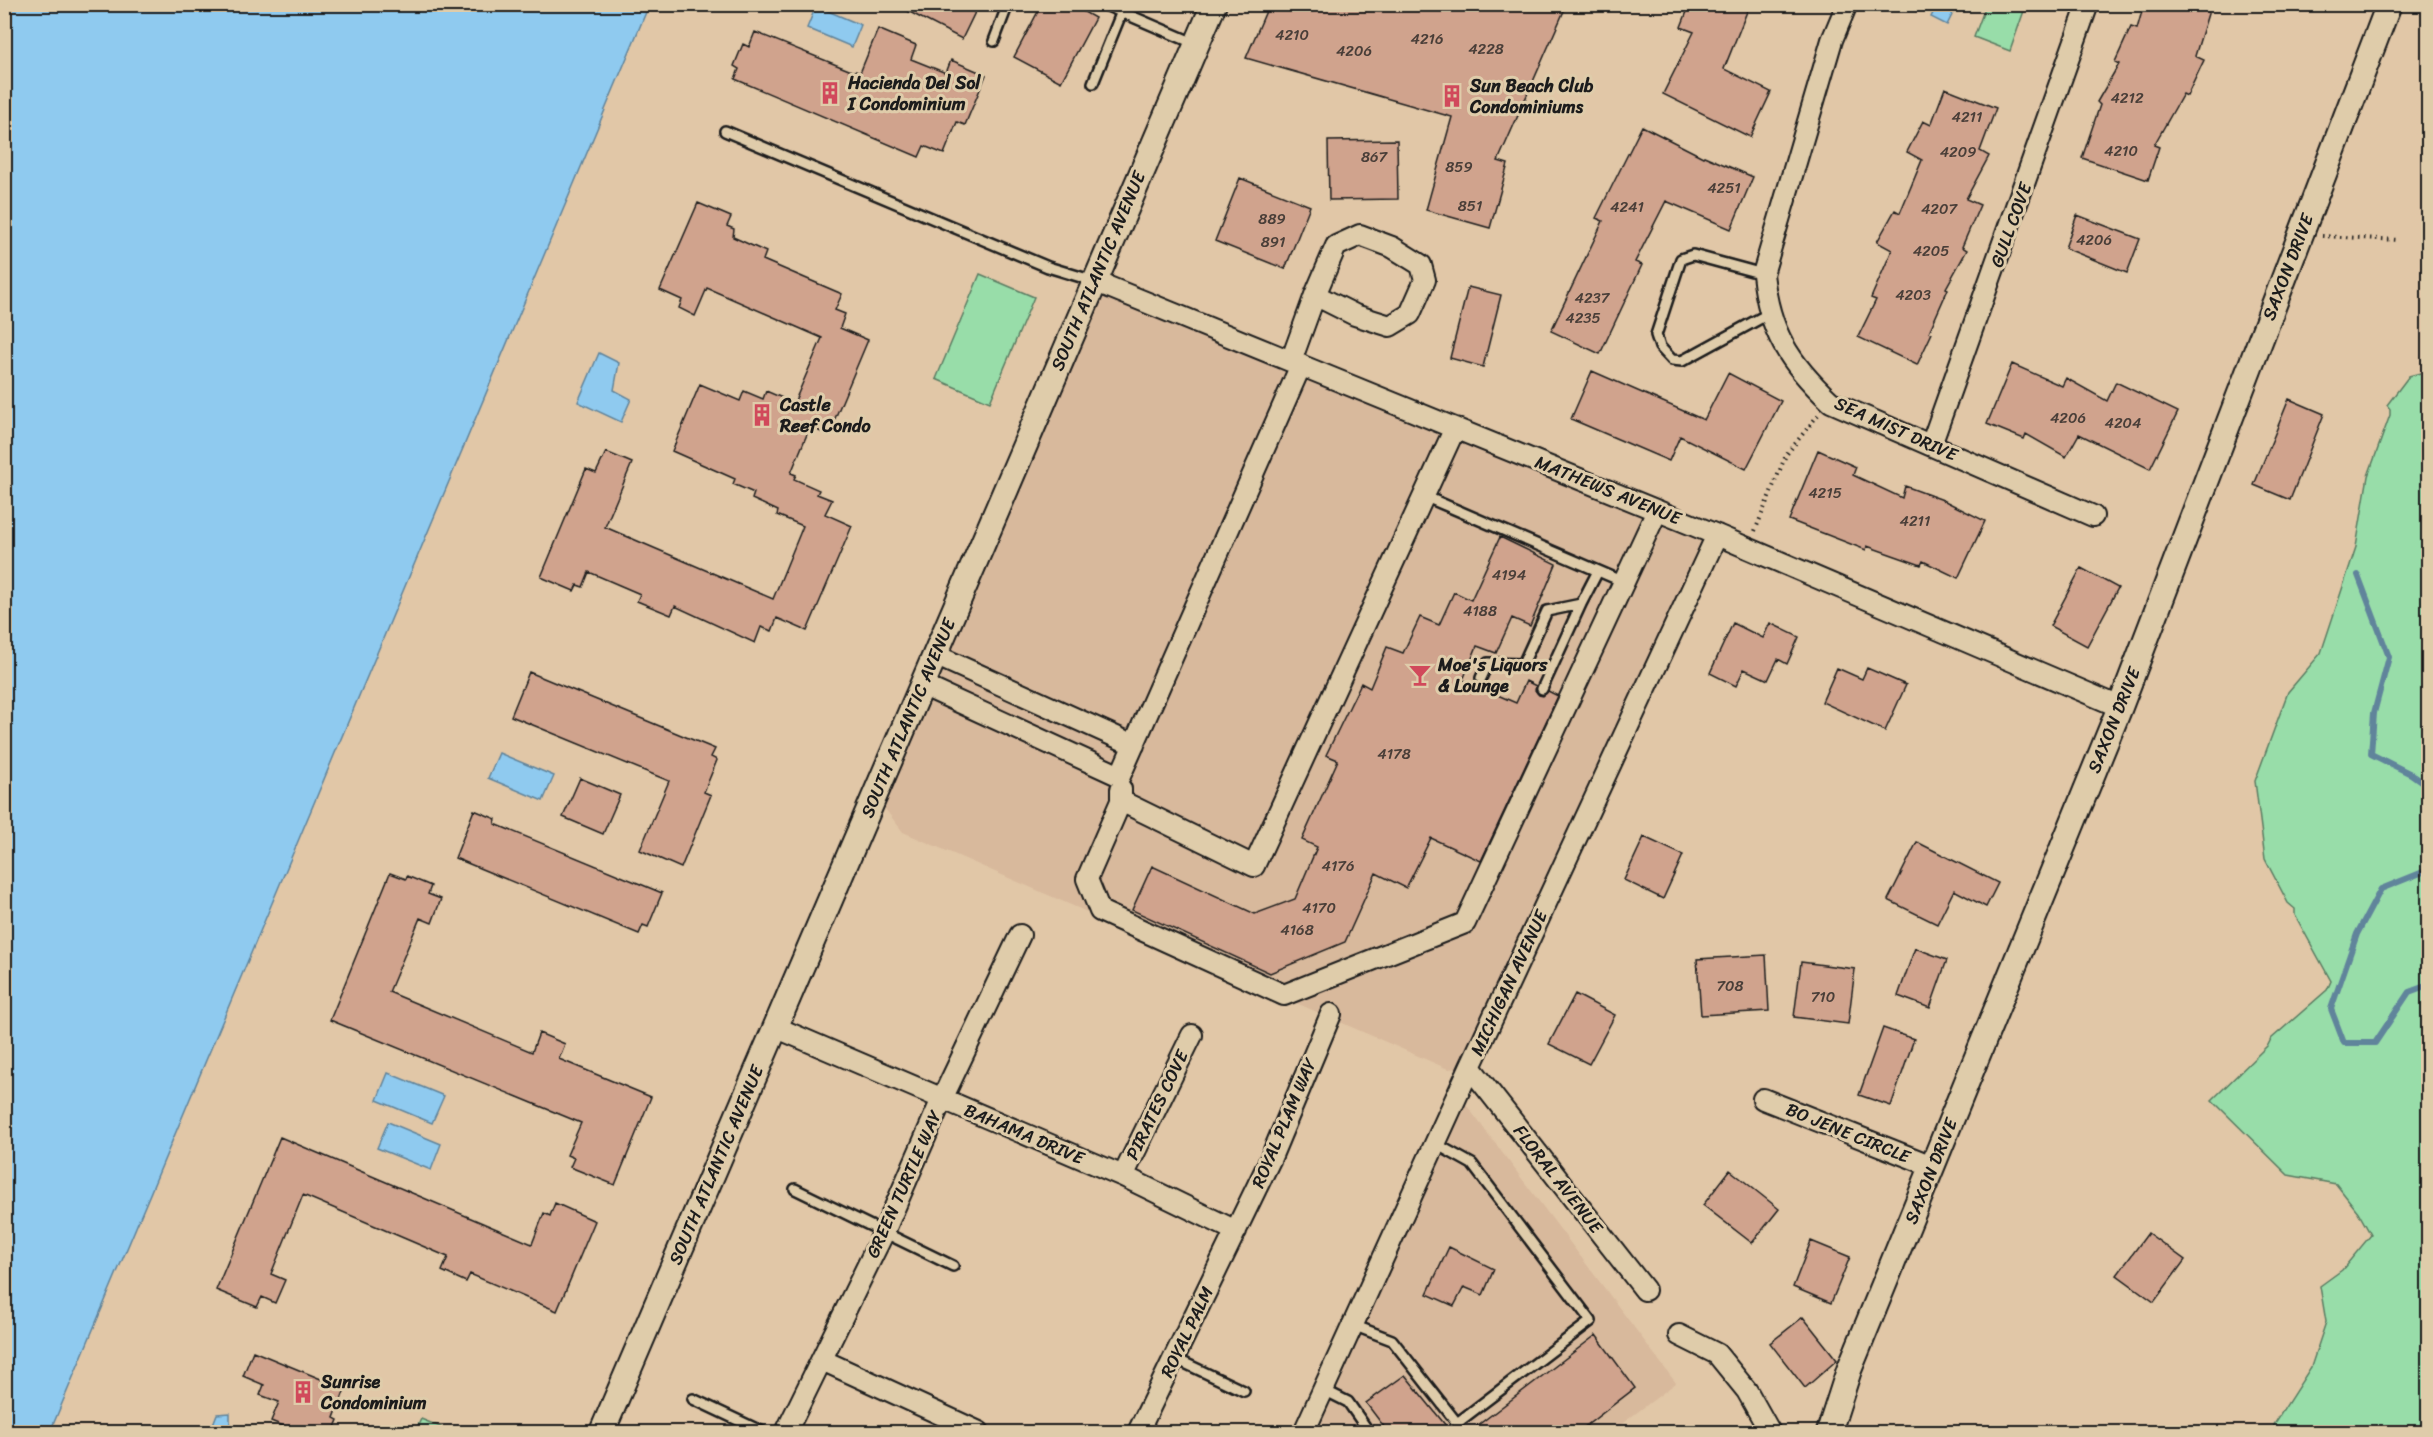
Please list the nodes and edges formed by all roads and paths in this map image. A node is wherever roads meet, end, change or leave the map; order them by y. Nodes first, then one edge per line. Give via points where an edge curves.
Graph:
1 (1008, 4) edge
2 (1103, 4) edge
3 (1214, 4) edge
4 (1847, 4) edge
5 (2088, 4) edge
6 (2389, 4) edge
7 (1124, 8) edge
8 (994, 41) dead end
9 (1196, 44) junction
10 (1093, 83) dead end
11 (725, 131) dead end
12 (2300, 236) junction
13 (2399, 240) dead end
14 (1763, 274) junction
15 (1094, 281) junction
16 (1315, 295) junction
17 (1770, 313) junction
18 (1296, 363) junction
19 (1831, 402) junction
20 (1455, 428) junction
21 (1931, 445) junction
22 (1424, 496) junction
23 (1657, 511) junction
24 (2093, 516) dead end
25 (1717, 535) junction
26 (1748, 548) junction
27 (1598, 571) junction
28 (1624, 582) junction
29 (1581, 604) junction
30 (934, 655) junction
31 (1481, 678) dead end
32 (922, 685) junction
33 (1542, 688) dead end
34 (2120, 706) junction
35 (1134, 745) junction
36 (1120, 777) junction
37 (1121, 801) junction
38 (1020, 935) dead end
39 (1331, 1014) dead end
40 (776, 1027) junction
41 (1192, 1035) dead end
42 (1470, 1067) junction
43 (942, 1099) junction
44 (1763, 1099) dead end
45 (1436, 1144) junction
46 (1932, 1166) junction
47 (1123, 1176) junction
48 (795, 1189) dead end
49 (1236, 1231) junction
50 (884, 1232) junction
51 (953, 1266) dead end
52 (1645, 1290) dead end
53 (1353, 1325) junction
54 (1679, 1335) dead end
55 (1174, 1358) junction
56 (822, 1360) junction
57 (1244, 1390) dead end
58 (1324, 1390) junction
59 (693, 1400) dead end
60 (602, 1432) edge
61 (763, 1432) edge
62 (786, 1432) edge
63 (979, 1432) edge
64 (1138, 1432) edge
65 (1304, 1432) edge
66 (1369, 1432) edge
67 (1770, 1432) edge
68 (1829, 1432) edge

1 - 8 lane
2 - 7 lane
3 - 9 street, SOUTH ATLANTIC AVENUE
4 - 14 street, SEA MIST DRIVE via 1832,40
5 - 21 street, GULL COVE
6 - 12 street, SAXON DRIVE
7 - 9 lane
7 - 10 lane
9 - 15 street, SOUTH ATLANTIC AVENUE
11 - 15 lane via 1048,267
12 - 13 path
12 - 34 street, SAXON DRIVE
14 - 17 street, SEA MIST DRIVE
14 - 17 lane via 1693,255 1681,259 1656,335 1660,347 1672,360 1682,361
15 - 18 street, MATHEWS AVENUE
15 - 30 street, SOUTH ATLANTIC AVENUE
16 - 16 street via 1336,246 1360,236 1392,247 1421,265 1425,280 1410,314 1390,326 1355,315
16 - 18 street
17 - 19 street, SEA MIST DRIVE via 1780,343 1805,378
18 - 20 street, MATHEWS AVENUE
18 - 35 street
19 - 21 street, SEA MIST DRIVE
19 - 26 path via 1786,455
20 - 22 street
20 - 23 street, MATHEWS AVENUE
21 - 24 street, SEA MIST DRIVE
22 - 27 lane
22 - 37 street via 1254,866
23 - 25 street, MATHEWS AVENUE
23 - 28 street
25 - 26 street, MATHEWS AVENUE
25 - 42 street, MICHIGAN AVENUE
26 - 34 street, MATHEWS AVENUE
27 - 28 lane
27 - 29 lane
28 - 37 street via 1465,924 1284,995 1100,911 1087,879
29 - 31 lane via 1547,611 1523,664 1488,663
29 - 33 lane
30 - 32 street, SOUTH ATLANTIC AVENUE
30 - 35 street
32 - 36 street
32 - 40 street, SOUTH ATLANTIC AVENUE
34 - 46 street, SAXON DRIVE
35 - 36 street
36 - 37 street
38 - 43 street, GREEN TURTLE WAY
39 - 49 street, ROYAL PLAM WAY
40 - 43 street, BAHAMA DRIVE
40 - 60 street, SOUTH ATLANTIC AVENUE
41 - 47 street, PIRATES COVE
42 - 45 street, MICHIGAN AVENUE
42 - 52 street, FLORAL AVENUE
43 - 47 street, BAHAMA DRIVE
43 - 50 street, GREEN TURTLE WAY
44 - 46 street, BO JENE CIRCLE
45 - 53 street, MICHIGAN AVENUE
45 - 53 lane via 1472,1164 1591,1321 1457,1423 1392,1340
46 - 68 street, SAXON DRIVE via 1849,1370
47 - 49 street, BAHAMA DRIVE
48 - 50 lane
49 - 55 street, ROYAL PALM
50 - 51 lane
50 - 56 street, GREEN TURTLE WAY
53 - 58 street, MICHIGAN AVENUE
54 - 67 street via 1717,1354 1747,1390
55 - 57 lane
55 - 64 street, ROYAL PALM
56 - 62 street, GREEN TURTLE WAY
56 - 63 street
58 - 65 street, MICHIGAN AVENUE
58 - 66 lane via 1348,1402
59 - 61 lane

